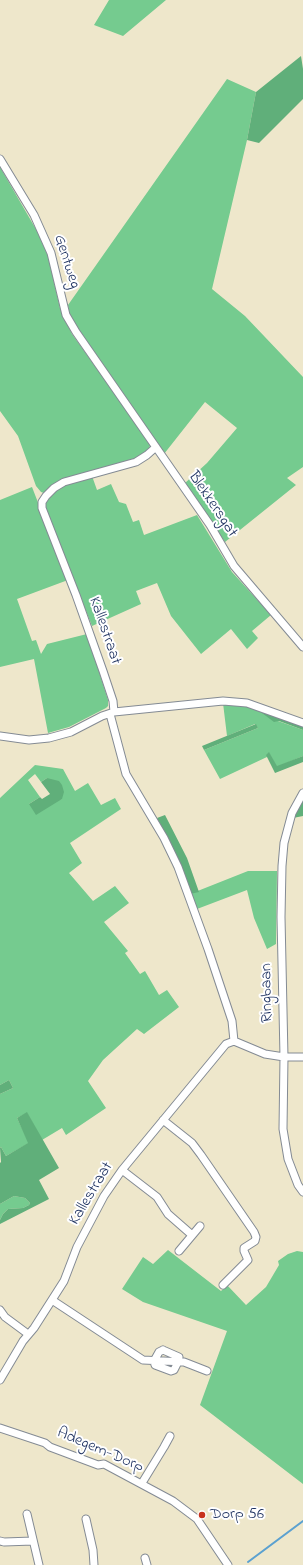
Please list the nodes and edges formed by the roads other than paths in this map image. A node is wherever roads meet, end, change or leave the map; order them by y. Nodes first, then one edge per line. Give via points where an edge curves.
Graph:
1 (0, 160) edge
2 (105, 373) joint
3 (156, 447) junction
4 (303, 647) edge
5 (112, 713) junction
6 (303, 723) edge
7 (0, 736) edge
8 (303, 793) edge
9 (234, 1041) junction
10 (284, 1057) junction
11 (303, 1058) edge
12 (163, 1120) junction
13 (122, 1170) junction
14 (303, 1192) edge
15 (200, 1226) dead end
16 (192, 1236) junction
17 (178, 1251) dead end
18 (223, 1285) dead end
19 (52, 1300) junction
20 (0, 1310) edge
21 (28, 1334) junction
22 (154, 1361) junction
23 (178, 1362) junction
24 (207, 1371) dead end
25 (0, 1380) edge
26 (0, 1428) edge
27 (170, 1436) dead end
28 (142, 1483) junction
29 (26, 1514) dead end
30 (86, 1519) dead end
31 (0, 1541) edge
32 (33, 1541) junction
33 (39, 1565) edge
34 (94, 1565) edge
35 (228, 1565) edge

1 - 2 street, Gentweg via 34,215 51,254 66,315
2 - 3 street, Blekkersgat
3 - 4 street, Blekkersgat via 210,525 234,566
3 - 5 street, Kallestraat via 136,462 64,482 54,488 42,502 42,508 103,671 112,701
5 - 6 street via 235,701
5 - 7 street via 71,732 49,738 29,740
5 - 9 street, Kallestraat via 126,774 178,867 232,1021
8 - 10 street, Ringbaan via 288,825 282,866
9 - 10 street via 265,1054
9 - 12 street, Kallestraat via 226,1044
10 - 11 street
10 - 14 street, Ringbaan via 283,1129 288,1159
12 - 13 street, Kallestraat
12 - 18 street via 192,1143 201,1154 256,1237 255,1241 244,1248 248,1260
13 - 16 street via 157,1197 165,1211
13 - 19 street, Kallestraat via 100,1203 77,1247 64,1281
15 - 16 street
16 - 17 street
19 - 21 street, Kallestraat
19 - 22 street via 143,1360
20 - 21 street via 5,1318
21 - 25 street, Kallestraat
22 - 23 street
22 - 23 street via 163,1350 179,1357
23 - 24 street
26 - 28 street, Adegem-Dorp via 98,1465 104,1464
27 - 28 street
28 - 35 street, Adegem-Dorp via 197,1519
29 - 32 street
30 - 34 street
31 - 32 street
32 - 33 street

